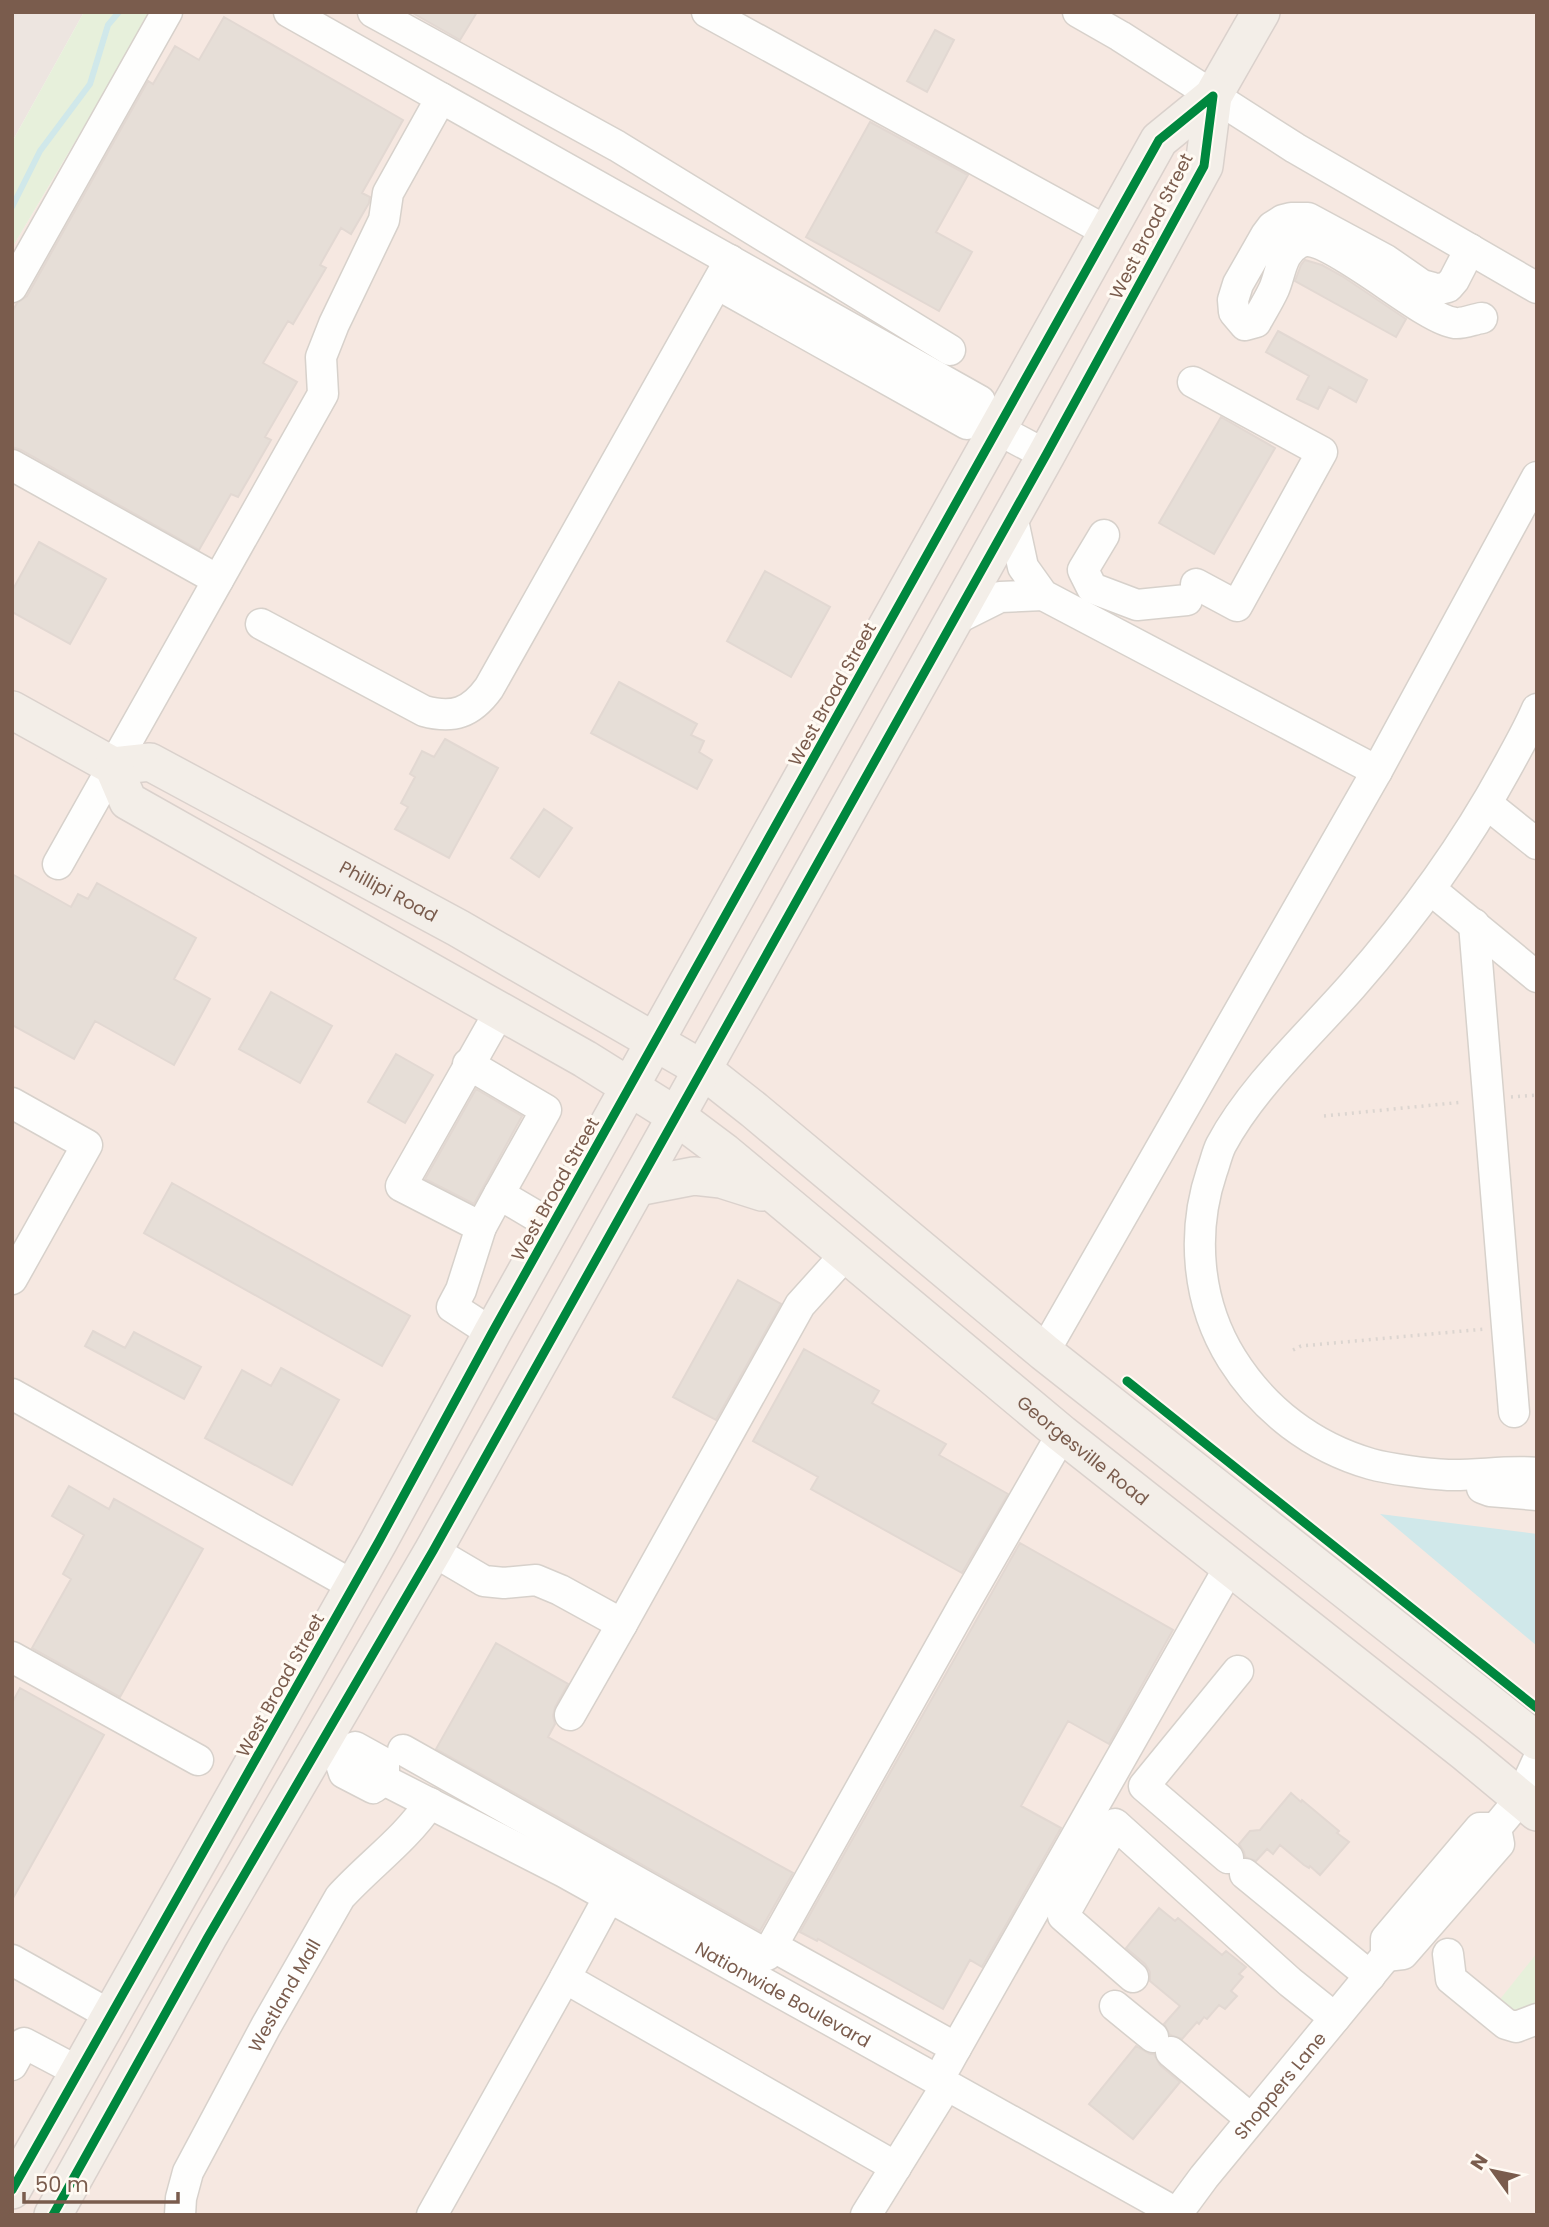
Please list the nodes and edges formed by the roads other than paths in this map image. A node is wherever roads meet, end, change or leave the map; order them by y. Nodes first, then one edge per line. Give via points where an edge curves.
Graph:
1 (167, 12) edge
2 (289, 12) edge
3 (373, 12) edge
4 (707, 12) edge
5 (1077, 12) edge
6 (1261, 12) edge
7 (1213, 96) junction
8 (441, 98) junction
9 (1108, 232) junction
10 (1469, 249) junction
11 (724, 272) junction
12 (12, 287) edge
13 (1537, 288) edge
14 (1482, 318) dead end
15 (950, 350) dead end
16 (1193, 382) dead end
17 (989, 424) junction
18 (1046, 455) junction
19 (12, 465) edge
20 (1537, 477) edge
21 (1012, 516) junction
22 (1104, 535) dead end
23 (218, 580) junction
24 (1043, 596) junction
25 (954, 620) junction
26 (261, 624) dead end
27 (1537, 709) edge
28 (12, 710) edge
29 (113, 766) junction
30 (1377, 771) junction
31 (1487, 804) junction
32 (1537, 845) edge
33 (58, 864) dead end
34 (1430, 889) junction
35 (1474, 924) junction
36 (1537, 977) edge
37 (500, 1011) junction
38 (656, 1041) junction
39 (468, 1064) junction
40 (702, 1069) junction
41 (630, 1086) junction
42 (13, 1106) edge
43 (676, 1116) junction
44 (637, 1187) junction
45 (499, 1194) junction
46 (777, 1197) junction
47 (553, 1226) junction
48 (481, 1227) junction
49 (845, 1255) junction
50 (12, 1279) edge
51 (492, 1333) junction
52 (1044, 1352) junction
53 (468, 1379) junction
54 (12, 1394) edge
55 (1514, 1412) dead end
56 (1062, 1434) junction
57 (1537, 1474) edge
58 (1446, 1475) junction
59 (1537, 1495) edge
60 (432, 1550) junction
61 (1229, 1568) junction
62 (354, 1586) junction
63 (622, 1624) junction
64 (12, 1657) edge
65 (1238, 1671) dead end
66 (570, 1715) dead end
67 (277, 1724) junction
68 (1537, 1741) edge
69 (329, 1750) junction
70 (403, 1750) dead end
71 (198, 1760) dead end
72 (1537, 1762) edge
73 (430, 1803) junction
74 (1528, 1806) edge
75 (609, 1897) junction
76 (208, 1937) junction
77 (772, 1947) junction
78 (1448, 1954) dead end
79 (12, 1960) edge
80 (1378, 1966) junction
81 (1133, 1977) dead end
82 (565, 1978) junction
83 (1115, 2006) dead end
84 (110, 2015) junction
85 (1335, 2018) junction
86 (1537, 2019) edge
87 (956, 2049) junction
88 (12, 2065) edge
89 (79, 2072) junction
90 (942, 2084) junction
91 (1251, 2119) junction
92 (896, 2167) junction
93 (12, 2190) edge
94 (1178, 2214) edge
95 (53, 2215) edge
96 (180, 2215) edge
97 (432, 2215) edge
98 (866, 2215) edge

1 - 12 lane
2 - 8 lane
3 - 15 lane via 617,146
4 - 9 lane
5 - 7 lane
6 - 7 main road, West Broad Street
7 - 9 main road, West Broad Street via 1159,140
7 - 10 lane
7 - 18 main road, West Broad Street via 1204,166
8 - 11 lane
8 - 23 lane via 388,192 384,220 334,324 321,357 323,394
9 - 17 main road, West Broad Street
10 - 13 lane
10 - 14 lane via 1448,287 1433,288 1308,218 1291,218 1266,235 1238,284 1234,312 1245,325 1256,322 1286,255 1300,242 1313,240 1437,316 1456,323
11 - 17 lane via 980,401
11 - 26 lane via 480,701 454,715 424,712
16 - 22 lane via 1322,452 1237,606 1192,592 1137,605 1092,588 1083,570
17 - 18 lane
17 - 38 main road, West Broad Street
18 - 21 main road, West Broad Street
19 - 23 lane
20 - 30 lane
21 - 24 lane via 1023,567
21 - 25 main road, West Broad Street
23 - 29 lane
24 - 25 lane via 1000,597
24 - 30 lane
25 - 40 main road, West Broad Street
27 - 31 lane
28 - 29 main road
29 - 33 lane
29 - 37 main road via 128,801
29 - 38 main road, Phillipi Road via 150,762
30 - 52 lane
31 - 32 lane
31 - 34 lane
34 - 35 lane
34 - 58 lane via 1355,983 1272,1075 1220,1147 1205,1192 1200,1245 1206,1296 1224,1346 1248,1384 1286,1422 1329,1448 1372,1464
35 - 36 lane
35 - 55 lane
37 - 39 lane
37 - 41 main road
38 - 40 main road
38 - 41 main road, West Broad Street
39 - 45 lane via 546,1110
39 - 48 lane via 401,1186
40 - 43 main road, West Broad Street
40 - 52 main road
41 - 43 main road, Georgesville Road
41 - 47 main road, West Broad Street
42 - 50 lane via 87,1145
43 - 44 main road, West Broad Street
43 - 46 main road, Georgesville Road
44 - 46 main road via 694,1176 721,1179
44 - 60 main road, West Broad Street
45 - 47 lane
45 - 48 lane
46 - 49 main road, Georgesville Road
47 - 51 main road, West Broad Street
48 - 51 lane via 452,1307
49 - 56 main road, Georgesville Road
49 - 63 lane via 800,1306
51 - 53 main road, West Broad Street
52 - 68 main road
53 - 62 main road, West Broad Street
53 - 69 main road via 456,1437 355,1614 338,1669 314,1712
54 - 62 lane
56 - 61 main road, Georgesville Road
56 - 77 lane
57 - 58 lane
58 - 59 lane via 1490,1491
60 - 63 lane via 484,1581 536,1580
60 - 69 main road, West Broad Street
61 - 74 main road, Georgesville Road
61 - 87 lane
62 - 67 main road, West Broad Street
63 - 66 lane
64 - 71 lane
65 - 80 lane via 1144,1786 1237,1866
67 - 76 main road via 285,1729 286,1743 251,1805 220,1883
67 - 84 main road, West Broad Street
69 - 73 lane, Nationwide Boulevard via 355,1747 384,1763 384,1780
69 - 76 main road, West Broad Street
70 - 77 lane via 767,1955
72 - 74 lane, Shoppers Lane
73 - 75 lane, Nationwide Boulevard
73 - 96 lane, Westland Mall via 405,1835 340,1897 188,2172
74 - 80 lane, Shoppers Lane via 1496,1828 1499,1844 1403,1954
75 - 82 lane
75 - 90 lane, Nationwide Boulevard
76 - 95 main road, West Broad Street
77 - 87 lane
78 - 86 lane via 1451,1979 1506,2024 1517,2027
79 - 84 lane
80 - 85 lane, Shoppers Lane
81 - 85 lane via 1063,1916 1115,1824
82 - 92 lane
82 - 97 lane
83 - 91 lane
84 - 89 main road, West Broad Street
85 - 91 lane, Shoppers Lane
87 - 90 lane
88 - 89 lane via 24,2043
89 - 93 main road, West Broad Street
90 - 92 lane
90 - 94 lane, Nationwide Boulevard
91 - 94 lane, Shoppers Lane
92 - 98 lane

